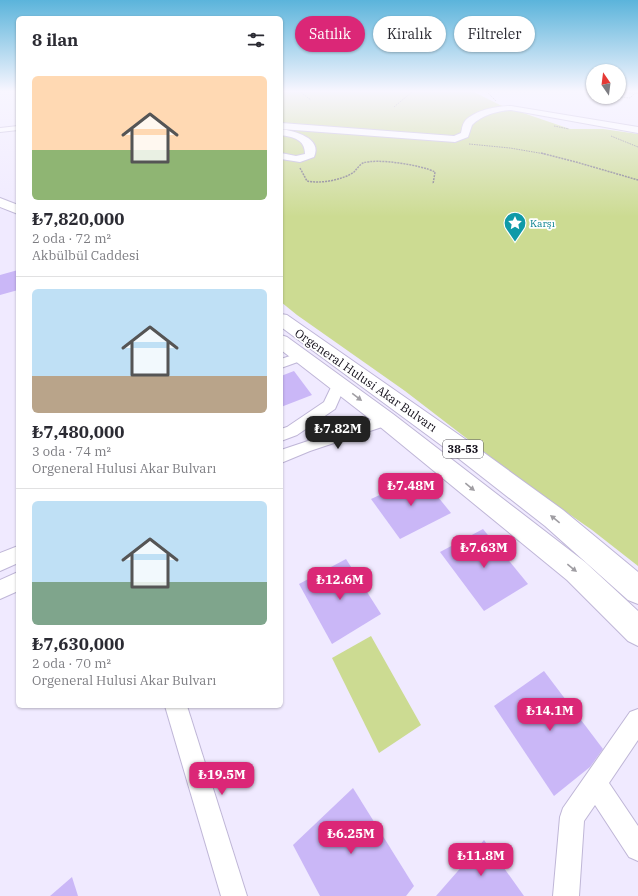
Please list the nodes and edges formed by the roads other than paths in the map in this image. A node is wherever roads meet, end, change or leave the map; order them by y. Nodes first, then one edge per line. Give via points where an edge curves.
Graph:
1 (286, 133) edge
2 (370, 133) edge
3 (465, 133) edge
4 (283, 156) edge
5 (0, 194) edge
6 (16, 199) edge
7 (0, 202) edge
8 (16, 209) edge
9 (283, 320) edge
10 (283, 345) edge
11 (291, 360) edge
12 (339, 384) junction
13 (386, 420) junction
14 (283, 434) edge
15 (283, 456) edge
16 (16, 555) edge
17 (0, 562) edge
18 (16, 582) edge
19 (0, 590) edge
20 (638, 590) edge
21 (638, 631) edge
22 (177, 708) edge
23 (638, 720) edge
24 (594, 784) junction
25 (638, 848) edge
26 (234, 896) edge
27 (566, 896) edge

1 - 4 street via 298,135 306,140 310,155 295,159
2 - 3 street via 451,139 460,138
5 - 6 main road
7 - 8 main road
20 -> 9 main road, Orgeneral Hulusi Akar Bulvarı / 38-53 via 554,518
10 - 11 main road, Orgeneral Hulusi Akar Bulvarı
11 - 12 main road, Orgeneral Hulusi Akar Bulvarı
12 -> 13 main road, Orgeneral Hulusi Akar Bulvarı
12 - 14 street via 330,405
13 - 15 street
13 -> 21 main road, Orgeneral Hulusi Akar Bulvarı via 576,571
16 - 17 street
18 - 19 street
22 - 26 street
23 - 24 street
24 - 25 street
24 - 27 street via 572,817

